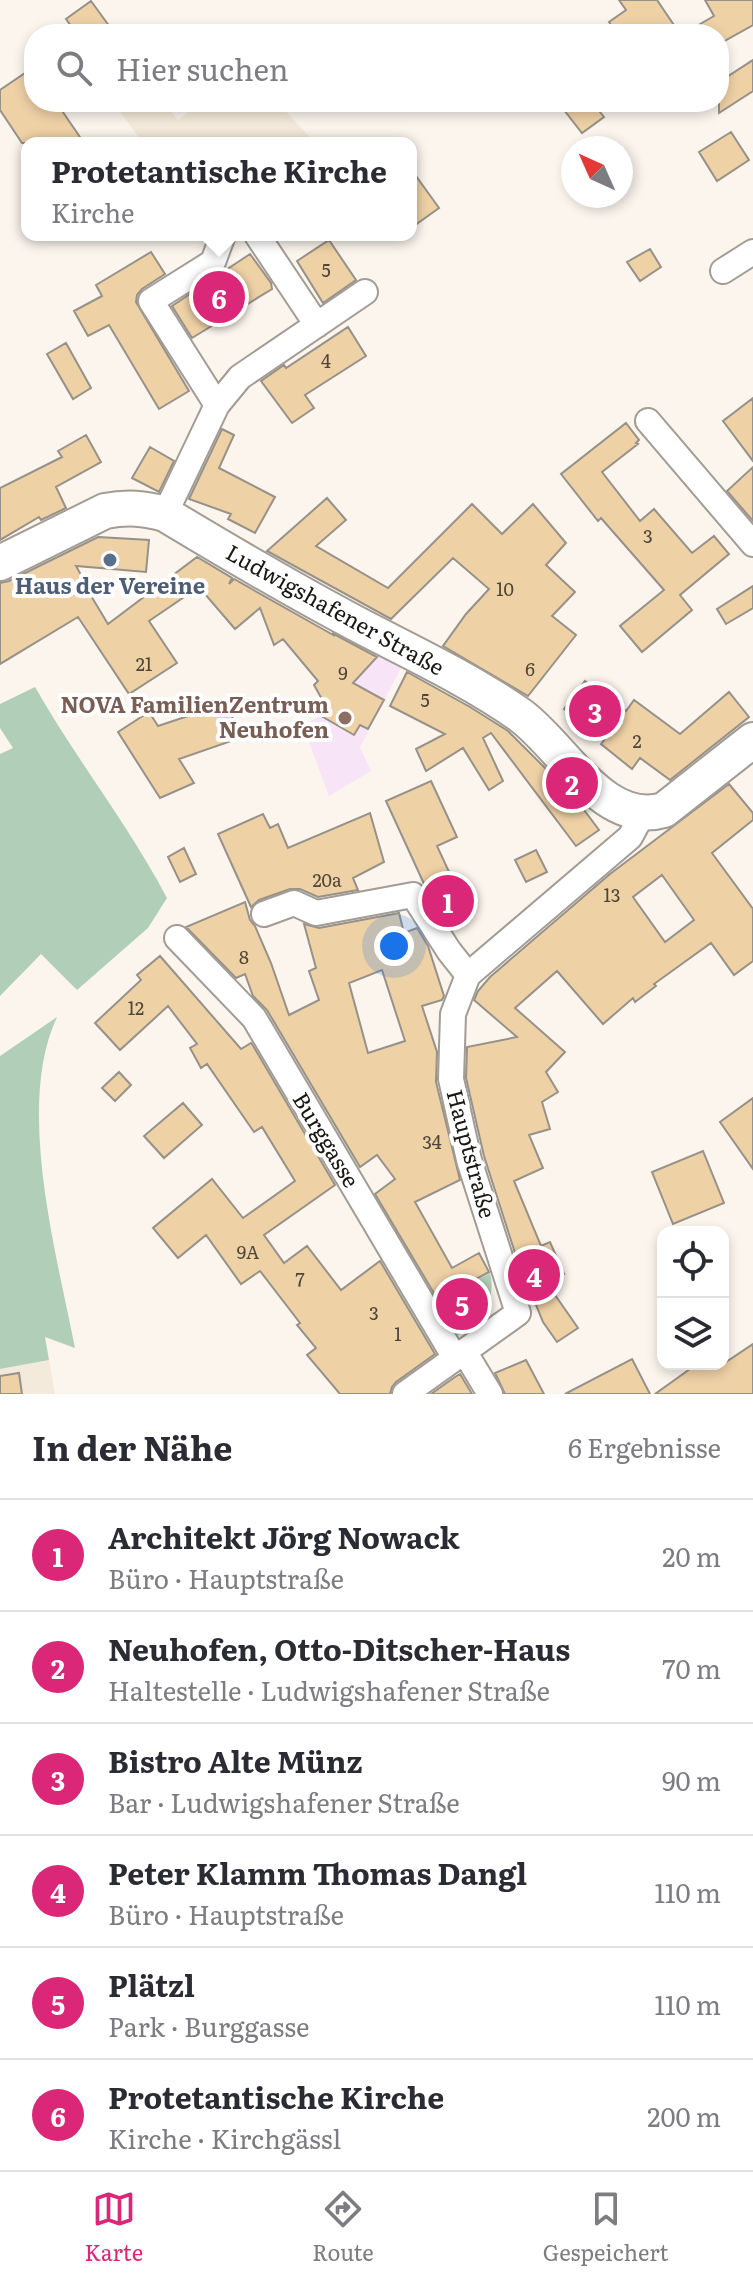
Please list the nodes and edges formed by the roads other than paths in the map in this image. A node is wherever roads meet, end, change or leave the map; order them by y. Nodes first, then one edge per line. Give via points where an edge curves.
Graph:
1 (221, 241) edge
2 (261, 241) edge
3 (753, 252) edge
4 (723, 271) dead end
5 (365, 292) dead end
6 (317, 325) junction
7 (217, 405) junction
8 (648, 421) dead end
9 (165, 514) junction
10 (753, 544) edge
11 (1, 562) edge
12 (753, 740) edge
13 (643, 813) junction
14 (264, 914) dead end
15 (177, 938) dead end
16 (468, 975) junction
17 (460, 1354) junction
18 (405, 1394) edge
19 (490, 1394) edge

1 - 7 street via 213,262 151,301
2 - 6 street
3 - 4 street
5 - 6 street
6 - 7 street via 240,377
7 - 9 street
8 - 10 street
9 - 11 main road, Ludwigshafener Straße via 145,508 105,511
9 - 13 main road, Ludwigshafener Straße via 296,592 480,689 542,732 593,789 626,811
12 - 13 main road via 664,810
13 - 16 street, Hauptstraße via 630,837
14 - 16 street via 294,903 316,913 413,895
15 - 17 street, Burggasse via 254,1018
16 - 17 street, Hauptstraße via 453,1014 451,1079 469,1160 518,1313
17 - 18 street
17 - 19 street, Burggasse

